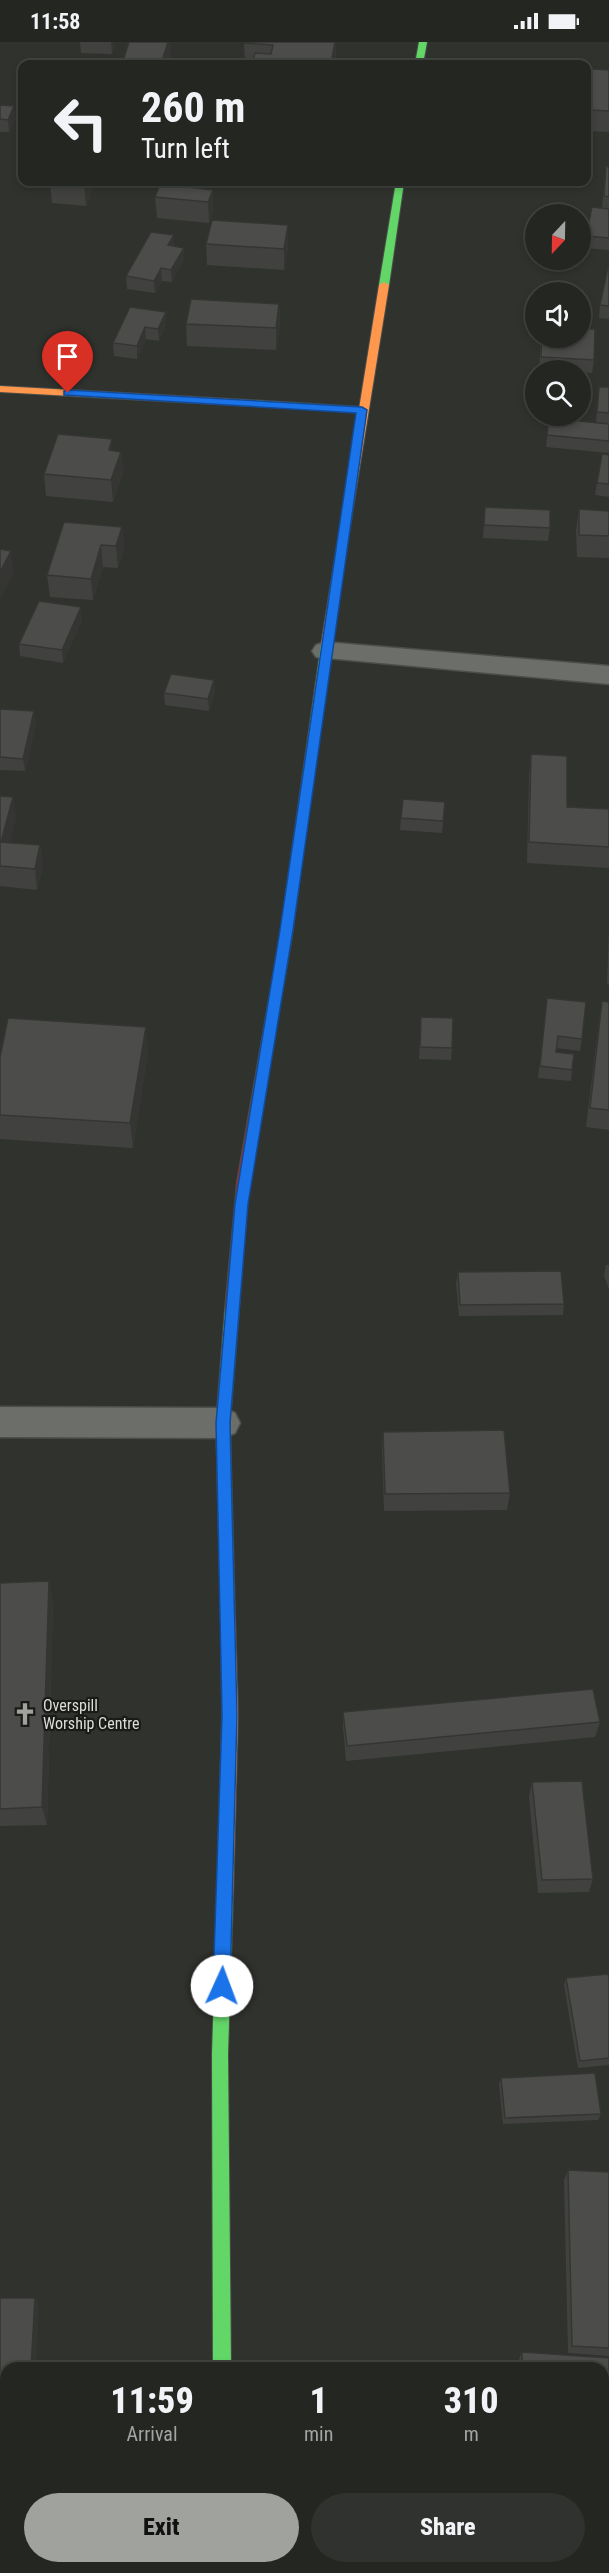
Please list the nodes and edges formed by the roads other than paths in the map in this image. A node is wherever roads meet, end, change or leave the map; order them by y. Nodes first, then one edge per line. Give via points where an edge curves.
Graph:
1 (423, 42) edge
2 (420, 60) edge
3 (399, 186) edge
4 (0, 389) edge
5 (362, 410) junction
6 (325, 651) junction
7 (609, 675) edge
8 (0, 1422) edge
9 (223, 1423) junction
10 (222, 2362) edge

1 - 2 street
3 - 5 street
4 - 5 street
5 - 6 street
6 - 7 street
6 - 9 street via 286,930 243,1182
8 - 9 street
9 - 10 street via 230,1715 220,2054

